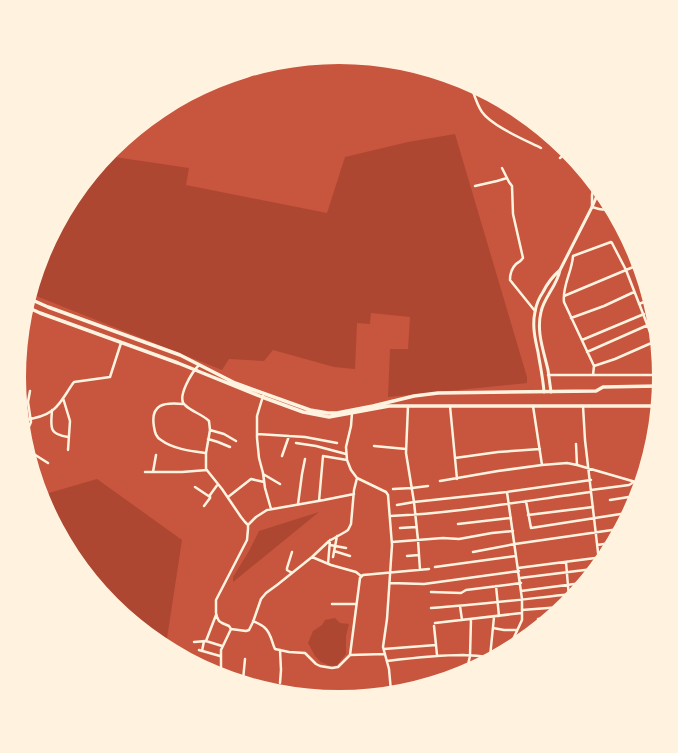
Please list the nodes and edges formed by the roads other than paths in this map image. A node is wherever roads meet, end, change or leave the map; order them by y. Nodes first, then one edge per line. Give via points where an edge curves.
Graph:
1 (475, 95) edge
2 (541, 148) dead end
3 (502, 168) dead end
4 (507, 178) junction
5 (475, 186) dead end
6 (592, 194) edge
7 (596, 198) edge
8 (592, 207) junction
9 (604, 210) edge
10 (632, 268) edge
11 (560, 270) junction
12 (626, 270) junction
13 (634, 292) junction
14 (563, 296) junction
15 (35, 301) edge
16 (643, 302) edge
17 (639, 304) junction
18 (33, 310) edge
19 (535, 312) junction
20 (644, 314) junction
21 (572, 318) junction
22 (647, 322) edge
23 (648, 325) edge
24 (582, 340) junction
25 (122, 343) junction
26 (650, 343) edge
27 (587, 352) junction
28 (199, 365) junction
29 (594, 366) junction
30 (194, 370) junction
31 (652, 374) edge
32 (548, 375) junction
33 (593, 375) junction
34 (652, 386) edge
35 (30, 391) dead end
36 (544, 392) junction
37 (551, 392) junction
38 (263, 396) junction
39 (63, 398) junction
40 (397, 400) junction
41 (183, 404) junction
42 (397, 406) junction
43 (408, 406) junction
44 (450, 406) junction
45 (533, 406) junction
46 (583, 406) junction
47 (650, 406) edge
48 (52, 410) junction
49 (352, 413) junction
50 (30, 419) junction
51 (30, 424) edge
52 (210, 430) junction
53 (257, 434) junction
54 (289, 436) junction
55 (68, 437) junction
56 (208, 439) junction
57 (236, 440) dead end
58 (296, 443) dead end
59 (337, 443) dead end
60 (576, 444) dead end
61 (374, 446) dead end
62 (230, 448) dead end
63 (406, 448) junction
64 (540, 449) junction
65 (68, 450) dead end
66 (206, 453) junction
67 (346, 454) junction
68 (156, 455) dead end
69 (37, 456) edge
70 (282, 456) dead end
71 (455, 458) junction
72 (305, 459) dead end
73 (347, 460) junction
74 (48, 463) dead end
75 (542, 465) junction
76 (578, 465) junction
77 (589, 469) junction
78 (207, 470) junction
79 (145, 472) dead end
80 (154, 472) junction
81 (263, 474) junction
82 (357, 478) junction
83 (457, 479) junction
84 (591, 480) junction
85 (440, 481) dead end
86 (264, 482) junction
87 (633, 482) edge
88 (218, 483) junction
89 (633, 483) edge
90 (280, 484) dead end
91 (428, 486) dead end
92 (195, 487) dead end
93 (412, 488) junction
94 (393, 489) dead end
95 (591, 491) junction
96 (507, 492) junction
97 (354, 494) junction
98 (210, 497) junction
99 (627, 497) edge
100 (228, 498) junction
101 (610, 500) dead end
102 (319, 501) junction
103 (526, 501) junction
104 (414, 502) junction
105 (298, 504) junction
106 (509, 504) junction
107 (397, 505) dead end
108 (204, 506) dead end
109 (593, 507) junction
110 (271, 509) junction
111 (415, 514) junction
112 (620, 514) edge
113 (528, 515) junction
114 (390, 516) junction
115 (511, 518) junction
116 (594, 518) junction
117 (458, 524) dead end
118 (248, 525) junction
119 (416, 527) junction
120 (400, 528) dead end
121 (611, 530) edge
122 (513, 531) junction
123 (596, 533) junction
124 (337, 536) junction
125 (330, 540) junction
126 (418, 540) junction
127 (392, 542) junction
128 (515, 544) junction
129 (603, 544) edge
130 (330, 545) junction
131 (597, 545) junction
132 (335, 546) junction
133 (346, 548) dead end
134 (334, 551) junction
135 (292, 552) dead end
136 (473, 552) dead end
137 (598, 552) edge
138 (419, 555) junction
139 (350, 556) dead end
140 (407, 556) dead end
141 (516, 556) junction
142 (312, 557) junction
143 (333, 557) dead end
144 (592, 560) edge
145 (566, 562) junction
146 (328, 564) junction
147 (435, 567) dead end
148 (429, 568) dead end
149 (519, 569) junction
150 (420, 570) junction
151 (584, 570) edge
152 (292, 573) junction
153 (390, 573) junction
154 (567, 573) junction
155 (361, 576) junction
156 (520, 578) junction
157 (390, 583) junction
158 (521, 583) junction
159 (573, 584) edge
160 (568, 585) junction
161 (496, 586) junction
162 (569, 589) edge
163 (521, 591) junction
164 (431, 592) dead end
165 (562, 596) edge
166 (522, 599) junction
167 (498, 602) junction
168 (332, 604) dead end
169 (356, 604) junction
170 (460, 606) junction
171 (431, 608) dead end
172 (549, 608) edge
173 (522, 610) junction
174 (522, 613) junction
175 (216, 615) junction
176 (499, 616) junction
177 (494, 617) junction
178 (471, 619) junction
179 (462, 620) junction
180 (253, 622) junction
181 (493, 628) junction
182 (231, 629) junction
183 (517, 630) junction
184 (514, 636) edge
185 (205, 641) junction
186 (194, 642) dead end
187 (436, 645) junction
188 (222, 646) junction
189 (384, 649) junction
190 (280, 650) junction
191 (490, 651) edge
192 (385, 654) junction
193 (350, 655) junction
194 (437, 655) junction
195 (220, 656) junction
196 (470, 656) junction
197 (479, 656) edge
198 (245, 659) dead end
199 (386, 661) junction
200 (469, 661) edge
201 (221, 667) edge
202 (244, 675) edge
203 (280, 683) dead end
204 (390, 685) edge

1 - 2 street via 481,110 495,124
3 - 4 street
4 - 5 street
4 - 19 street via 512,186 513,214 523,258 513,268 510,280
6 - 8 street
7 - 8 street
8 - 9 street
8 - 11 street
10 - 12 street
11 - 19 street via 544,290
11 - 32 street via 540,317
12 - 13 street
12 - 14 street
12 - 14 street via 612,242 573,256
13 - 17 street
13 - 21 street
14 - 21 street
15 - 28 main road
16 - 17 street
17 - 20 street
18 - 25 main road
19 - 36 street via 534,331
20 - 22 street
20 - 24 street
21 - 24 street
23 - 27 street
24 - 27 street
25 - 30 main road
25 - 39 street via 110,377 74,382
26 - 29 street
27 - 29 street
28 - 30 street
28 - 38 main road
29 - 33 street
30 - 38 main road
30 - 41 street via 183,394
31 - 33 street
32 - 33 street
32 - 37 street
34 - 37 main road via 603,387 596,392
35 - 50 street
36 - 37 main road
36 - 40 main road via 438,393
38 - 40 main road via 328,413
38 - 49 main road via 317,415
38 - 53 street via 257,416
39 - 48 street
39 - 55 street via 69,418
40 - 42 main road
41 - 52 street via 208,420
41 - 66 street via 165,404 156,409 153,417 156,434 174,446
42 - 43 main road
42 - 49 main road
43 - 44 main road
43 - 63 street
44 - 45 main road
44 - 71 street
45 - 46 main road
45 - 64 street
46 - 47 main road
46 - 77 street
48 - 50 street
48 - 55 street via 52,429 60,436
49 - 67 street
50 - 51 street
52 - 56 street
52 - 57 street
53 - 54 street
53 - 81 street
54 - 59 street
54 - 70 street
55 - 65 street
56 - 62 street
56 - 66 street
58 - 67 street
60 - 76 street
61 - 63 street
63 - 93 street
64 - 71 street
64 - 75 street
66 - 78 street
67 - 73 street
68 - 80 street
69 - 74 street
71 - 83 street
72 - 105 street
73 - 82 street
73 - 102 street via 323,456
75 - 76 street
75 - 83 street
76 - 77 street
77 - 84 street
77 - 87 street
78 - 80 street
78 - 88 street
79 - 80 street
81 - 86 street
81 - 90 street
82 - 97 street
82 - 114 street via 388,493
83 - 85 street
84 - 95 street
84 - 96 street
86 - 100 street via 251,479
86 - 110 street
88 - 98 street
88 - 100 street
89 - 95 street
91 - 93 street
92 - 98 street
93 - 94 street
93 - 104 street
95 - 103 street
95 - 109 street
96 - 104 street
96 - 106 street
97 - 102 street
97 - 124 street via 350,527
98 - 108 street
99 - 101 street
100 - 118 street
102 - 105 street
103 - 106 street
103 - 113 street
104 - 107 street
104 - 111 street
105 - 110 street
106 - 111 street
106 - 115 street
109 - 113 street
109 - 116 street
110 - 118 street via 261,513
111 - 114 street
111 - 119 street
112 - 116 street
113 - 116 street via 531,528
114 - 127 street
115 - 117 street
115 - 122 street
116 - 123 street
118 - 175 street via 247,540 216,600
119 - 120 street
119 - 126 street
121 - 123 street
122 - 126 street via 459,539
122 - 128 street
123 - 128 street
123 - 131 street
124 - 125 street
124 - 132 street
125 - 130 street
125 - 142 street
126 - 127 street
126 - 138 street
127 - 153 street
128 - 136 street
128 - 141 street
129 - 131 street
130 - 132 street
130 - 146 street
131 - 137 street
132 - 133 street
132 - 134 street
134 - 139 street
134 - 143 street
135 - 152 street via 287,569
138 - 140 street
138 - 150 street
141 - 147 street
141 - 149 street
142 - 146 street
142 - 152 street
144 - 145 street
145 - 149 street
145 - 154 street
146 - 155 street via 356,572
148 - 150 street
149 - 156 street
149 - 157 street via 424,584
150 - 153 street
151 - 154 street
152 - 180 street via 263,596
153 - 155 street
153 - 157 street
154 - 156 street
154 - 160 street
155 - 169 street
156 - 158 street
157 - 189 street
158 - 161 street
158 - 163 street
159 - 160 street
160 - 162 street
160 - 163 street
161 - 164 street via 461,593
161 - 167 street
163 - 166 street
165 - 166 street
166 - 167 street
166 - 173 street
167 - 170 street
167 - 176 street
168 - 169 street
169 - 193 street
170 - 171 street
170 - 179 street
172 - 173 street
173 - 174 street
174 - 176 street
174 - 183 street
175 - 182 street via 219,621
175 - 185 street
176 - 177 street
177 - 178 street
177 - 181 street
178 - 179 street
178 - 196 street
179 - 187 street via 435,625
180 - 182 street via 246,631
180 - 190 street via 266,629 274,648
181 - 183 street
181 - 191 street
182 - 188 street
183 - 184 street
185 - 186 street
185 - 188 street
185 - 195 street via 200,650
187 - 189 street
187 - 194 street
188 - 195 street
189 - 192 street
190 - 193 street via 305,653 320,666 332,668 338,667
190 - 203 street
192 - 193 street
192 - 199 street
194 - 196 street
194 - 199 street
195 - 201 street
196 - 197 street
196 - 200 street
198 - 202 street
199 - 204 street

